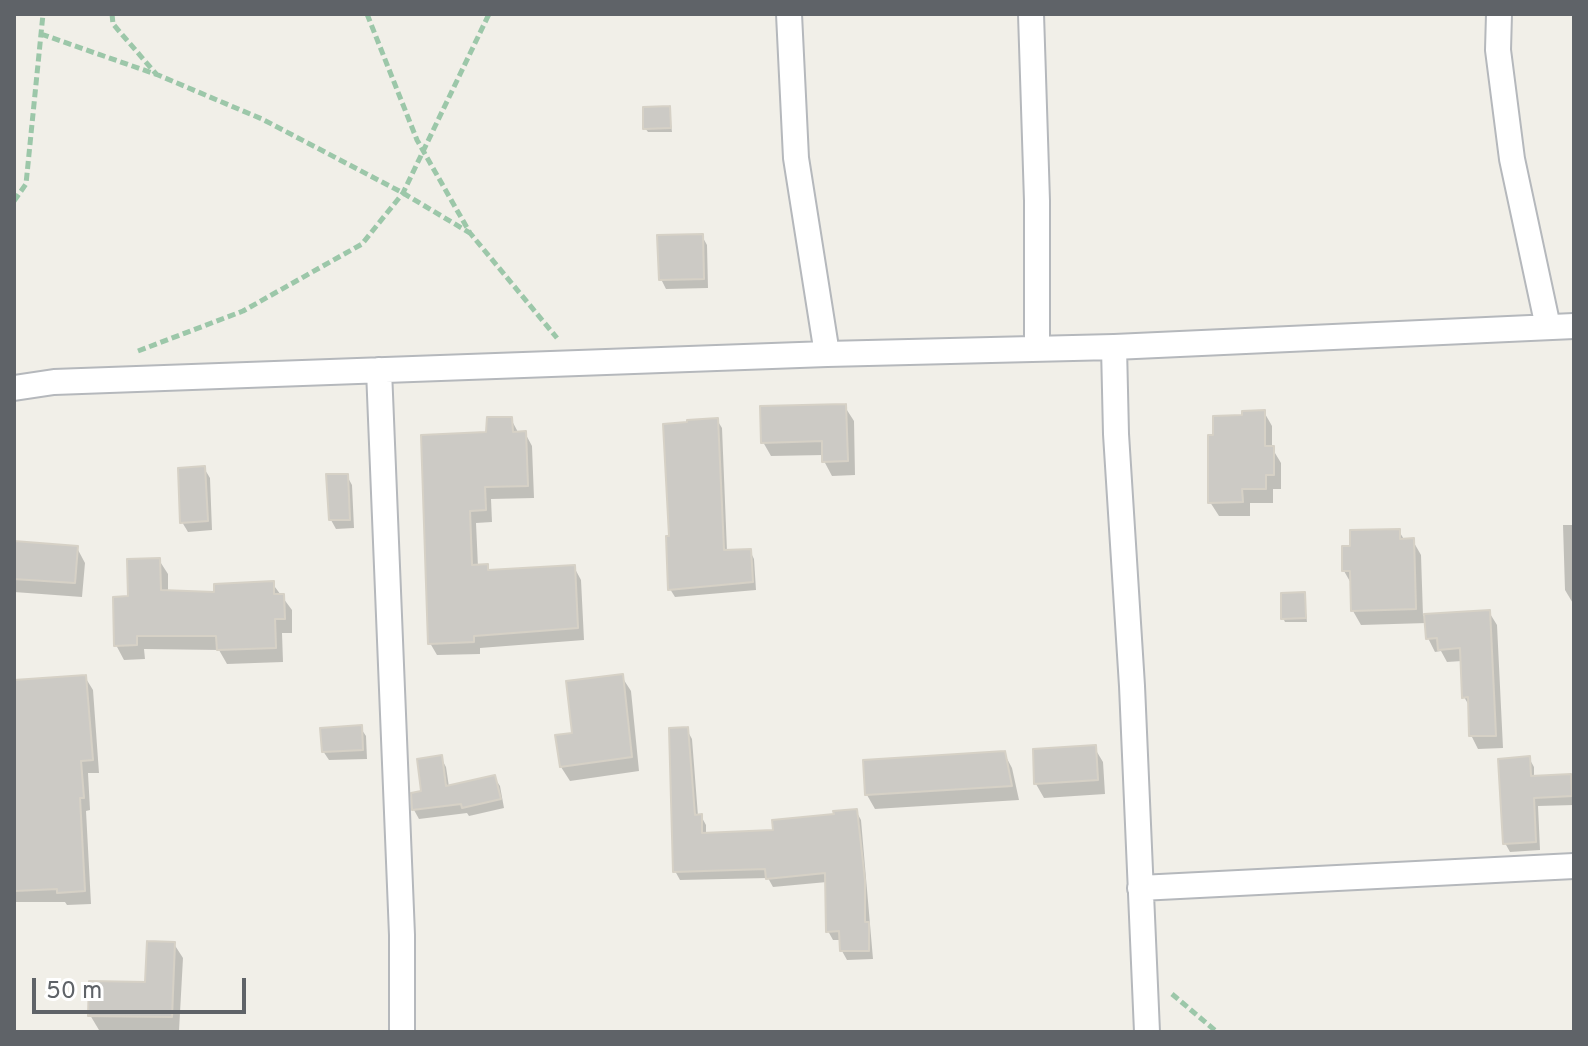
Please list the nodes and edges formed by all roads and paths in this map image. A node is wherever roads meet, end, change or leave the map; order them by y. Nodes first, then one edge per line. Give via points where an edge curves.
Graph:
1 (43, 14) edge
2 (112, 14) edge
3 (367, 14) edge
4 (489, 14) edge
5 (789, 14) edge
6 (1031, 14) edge
7 (1499, 14) edge
8 (41, 34) junction
9 (158, 75) junction
10 (424, 151) junction
11 (403, 193) junction
12 (14, 201) edge
13 (470, 233) junction
14 (1574, 326) edge
15 (1548, 327) junction
16 (1114, 347) junction
17 (1037, 348) junction
18 (132, 353) dead end
19 (827, 354) junction
20 (578, 364) junction
21 (379, 370) junction
22 (14, 388) edge
23 (1574, 866) edge
24 (1140, 888) junction
25 (1142, 970) junction
26 (402, 1032) edge
27 (1147, 1032) edge
28 (1217, 1032) edge

1 - 8 path
2 - 9 path via 113,24
3 - 10 path
4 - 10 path
5 - 19 street via 796,158
6 - 17 street
7 - 15 street via 1498,50 1512,159
8 - 9 path
8 - 12 path via 26,184
9 - 11 path via 262,119
10 - 11 path
10 - 13 path
11 - 13 path
11 - 18 path via 362,244 243,311
13 - 20 path
14 - 15 street
15 - 16 street
16 - 17 street
16 - 24 street
17 - 19 street
19 - 20 street
20 - 21 street
21 - 22 street via 54,382
21 - 26 street
23 - 24 street
24 - 25 street
25 - 27 street
25 - 28 path

